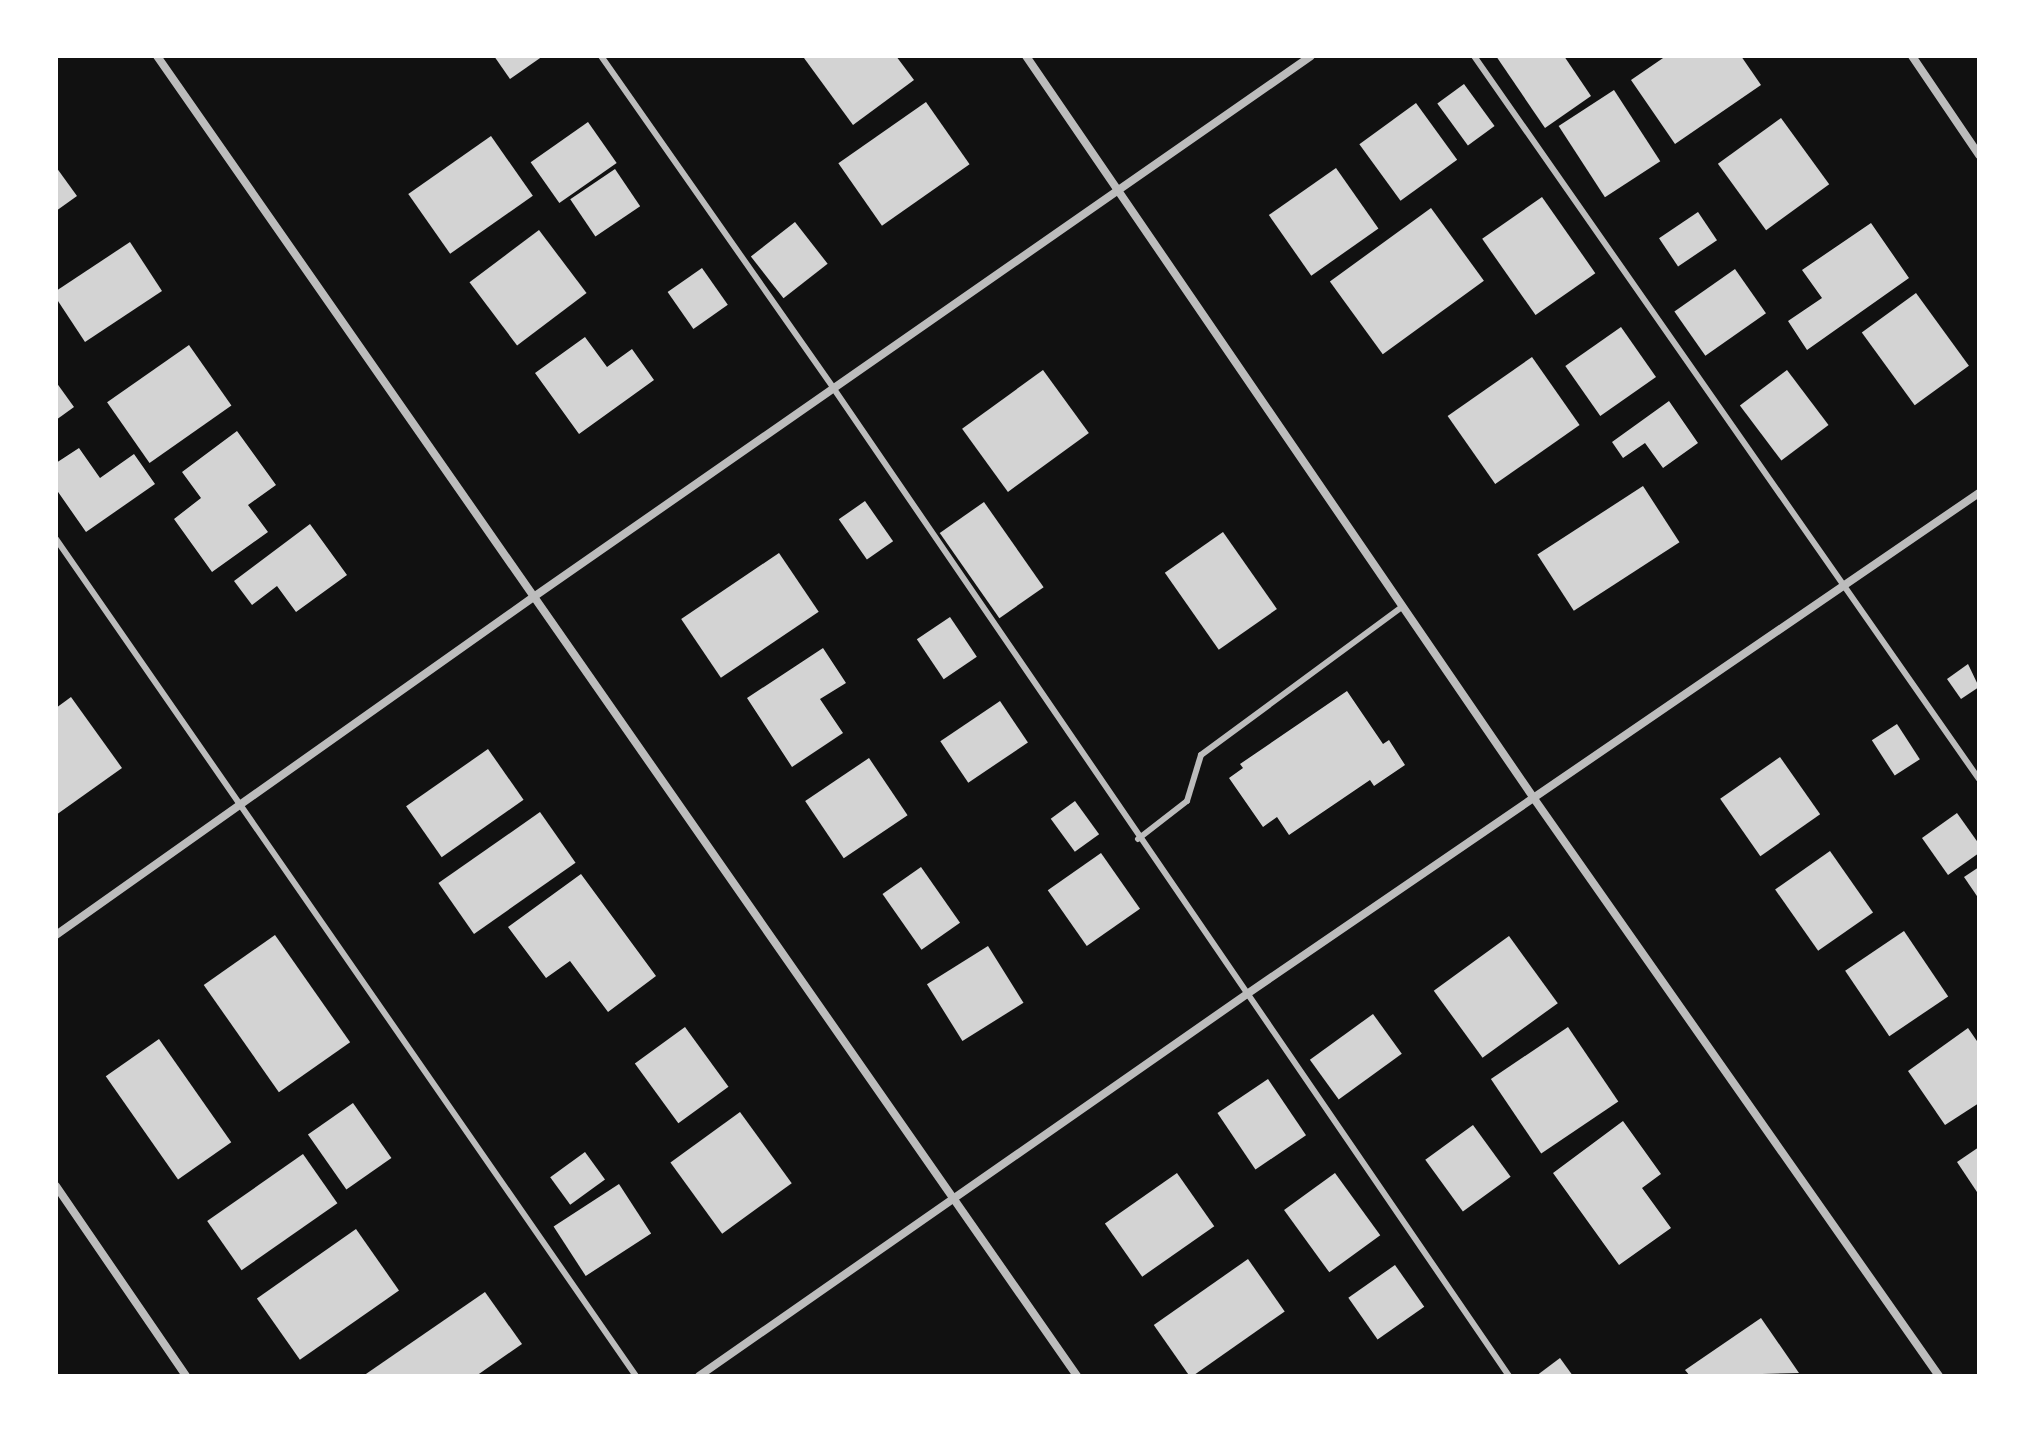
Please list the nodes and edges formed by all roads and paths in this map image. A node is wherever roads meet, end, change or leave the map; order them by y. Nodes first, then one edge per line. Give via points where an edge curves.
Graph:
1 (157, 56) edge
2 (601, 56) edge
3 (1026, 56) edge
4 (1311, 56) edge
5 (1474, 56) edge
6 (1912, 56) edge
7 (1979, 155) edge
8 (1120, 188) junction
9 (834, 389) junction
10 (1979, 493) edge
11 (56, 539) edge
12 (1846, 584) junction
13 (535, 596) junction
14 (1403, 606) junction
15 (1979, 779) edge
16 (1535, 800) junction
17 (241, 804) junction
18 (1138, 839) junction
19 (56, 935) edge
20 (1247, 994) junction
21 (56, 1186) edge
22 (952, 1199) junction
23 (186, 1376) edge
24 (636, 1376) edge
25 (699, 1376) edge
26 (1077, 1376) edge
27 (1509, 1376) edge
28 (1939, 1376) edge

1 - 13 street
2 - 9 lane
3 - 8 street
4 - 8 street
5 - 12 lane
6 - 7 street
8 - 9 street
8 - 14 street
9 - 13 street
9 - 18 lane
10 - 12 street
11 - 17 lane
12 - 15 lane
12 - 16 street
13 - 17 street
13 - 22 street
14 - 16 street
14 - 18 lane via 1201,755 1187,801
16 - 20 street
16 - 28 street
17 - 19 street
17 - 24 lane
18 - 20 lane
20 - 22 street
20 - 27 lane
21 - 23 street
22 - 25 street
22 - 26 street

